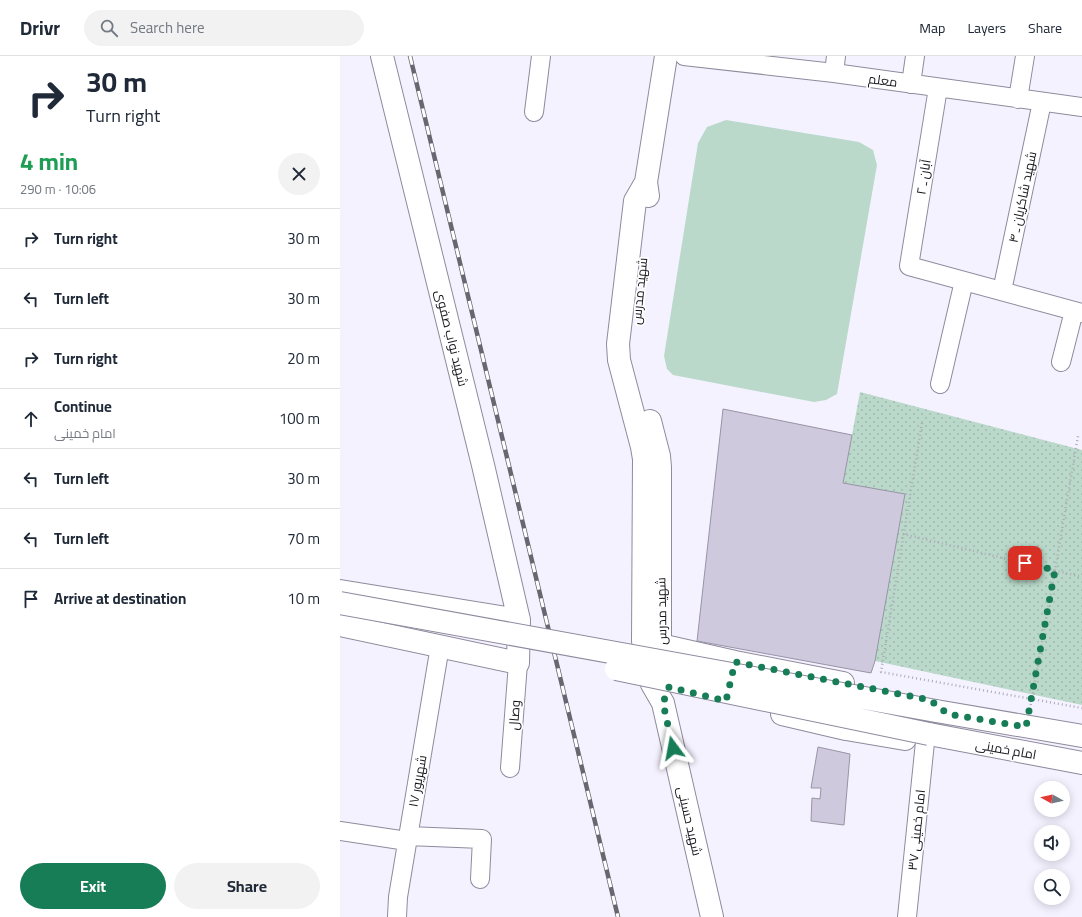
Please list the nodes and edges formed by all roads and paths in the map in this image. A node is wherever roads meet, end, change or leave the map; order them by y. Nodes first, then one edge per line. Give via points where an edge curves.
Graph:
1 (382, 56) edge
2 (541, 56) edge
3 (666, 56) edge
4 (684, 56) edge
5 (915, 56) edge
6 (1025, 56) edge
7 (835, 65) edge
8 (910, 84) junction
9 (938, 88) junction
10 (1018, 99) junction
11 (1042, 102) junction
12 (1082, 107) edge
13 (534, 112) dead end
14 (964, 281) junction
15 (1002, 291) junction
16 (1078, 312) edge
17 (1061, 362) dead end
18 (940, 384) dead end
19 (922, 423) dead end
20 (1078, 436) dead end
21 (903, 534) junction
22 (1055, 570) junction
23 (1082, 577) edge
24 (340, 591) edge
25 (369, 595) junction
26 (407, 602) junction
27 (340, 603) edge
28 (340, 615) edge
29 (519, 620) junction
30 (340, 625) edge
31 (361, 629) junction
32 (400, 637) junction
33 (652, 643) junction
34 (440, 646) junction
35 (726, 660) junction
36 (518, 662) junction
37 (661, 691) junction
38 (717, 699) junction
39 (1031, 699) junction
40 (1082, 708) edge
41 (942, 712) junction
42 (1026, 727) junction
43 (1082, 736) edge
44 (933, 738) junction
45 (1082, 763) edge
46 (510, 768) dead end
47 (340, 831) edge
48 (408, 838) junction
49 (480, 879) dead end
50 (397, 917) edge
51 (712, 917) edge
52 (907, 917) edge

1 - 29 street, شهید نواب صفوی
2 - 13 street
3 - 33 street, شهید مدرس via 646,182 635,201 618,344 619,360 644,459
4 - 7 street, معلم
5 - 8 street
6 - 10 street
7 - 8 street, معلم
8 - 9 street, معلم
9 - 10 street, معلم
9 - 14 street, آبان ـ ۲ via 909,266
10 - 11 street, معلم
11 - 12 street, معلم
11 - 15 street, شهید شاکریان ـ ۴
14 - 15 street
14 - 18 street
15 - 16 street
16 - 17 street
19 - 21 path
20 - 22 path
21 - 22 path
21 - 39 path via 881,672
22 - 23 path
22 - 39 path
24 - 25 street
25 - 26 street
25 - 31 street
26 - 29 street
26 - 32 street
27 - 41 street, امام خمینی, bridge
28 - 44 street, bridge via 662,678
29 - 36 street, شهید نواب صفوی
30 - 31 street
31 - 32 street
32 - 34 street
33 - 35 street
33 - 37 street, شهید مدرس
34 - 36 street
34 - 48 street, ۱۷ شهریور
35 - 38 street
35 - 41 street via 930,700
36 - 46 street, وصال
37 - 38 street
37 - 51 street, شهید حسینی
38 - 44 street via 846,729
39 - 40 path
39 - 42 path
41 - 42 street, امام خمینی
42 - 43 street, امام خمینی
44 - 45 street, امام خمینی
44 - 52 street, امام خمینی ۳۷
47 - 48 street
48 - 49 street via 482,839
48 - 50 street, ۱۷ شهریور

